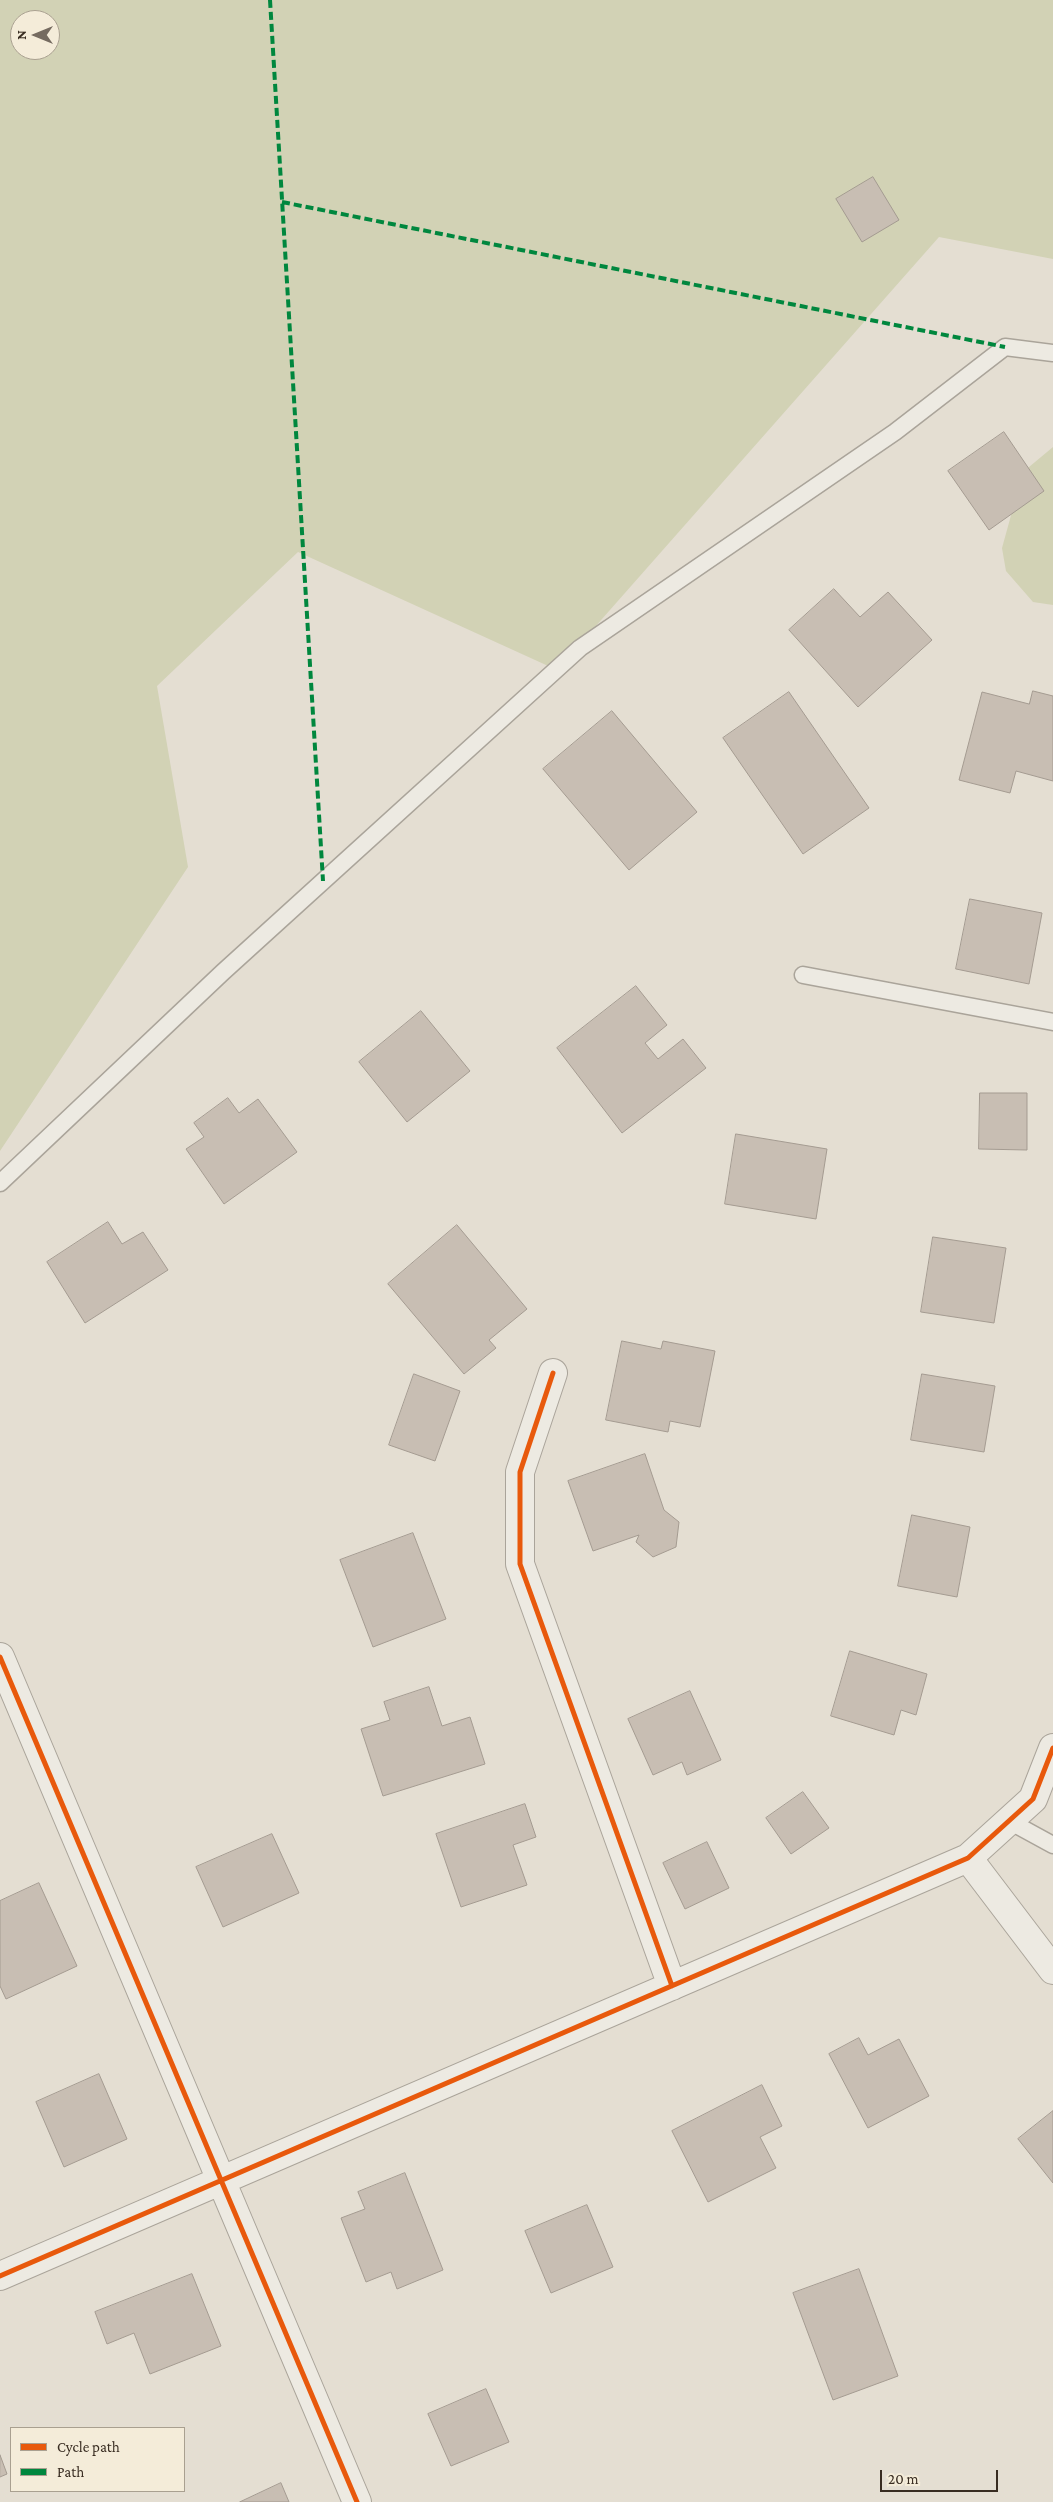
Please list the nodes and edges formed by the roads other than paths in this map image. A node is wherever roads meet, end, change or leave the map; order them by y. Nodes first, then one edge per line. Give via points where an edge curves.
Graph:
1 (1053, 352) edge
2 (803, 975) dead end
3 (1053, 1022) edge
4 (0, 1183) edge
5 (553, 1373) dead end
6 (0, 1657) edge
7 (1053, 1748) edge
8 (1009, 1821) junction
9 (1053, 1845) edge
10 (968, 1858) junction
11 (1053, 1970) edge
12 (672, 1986) junction
13 (219, 2180) junction
14 (0, 2276) edge
15 (357, 2502) edge

1 - 4 lane via 1005,348 895,432 580,648 223,972
2 - 3 lane
5 - 12 street via 520,1472 520,1564
6 - 13 street
7 - 8 street via 1033,1799
8 - 9 lane
8 - 10 street
10 - 11 street
10 - 12 street
12 - 13 street
13 - 14 street
13 - 15 street

